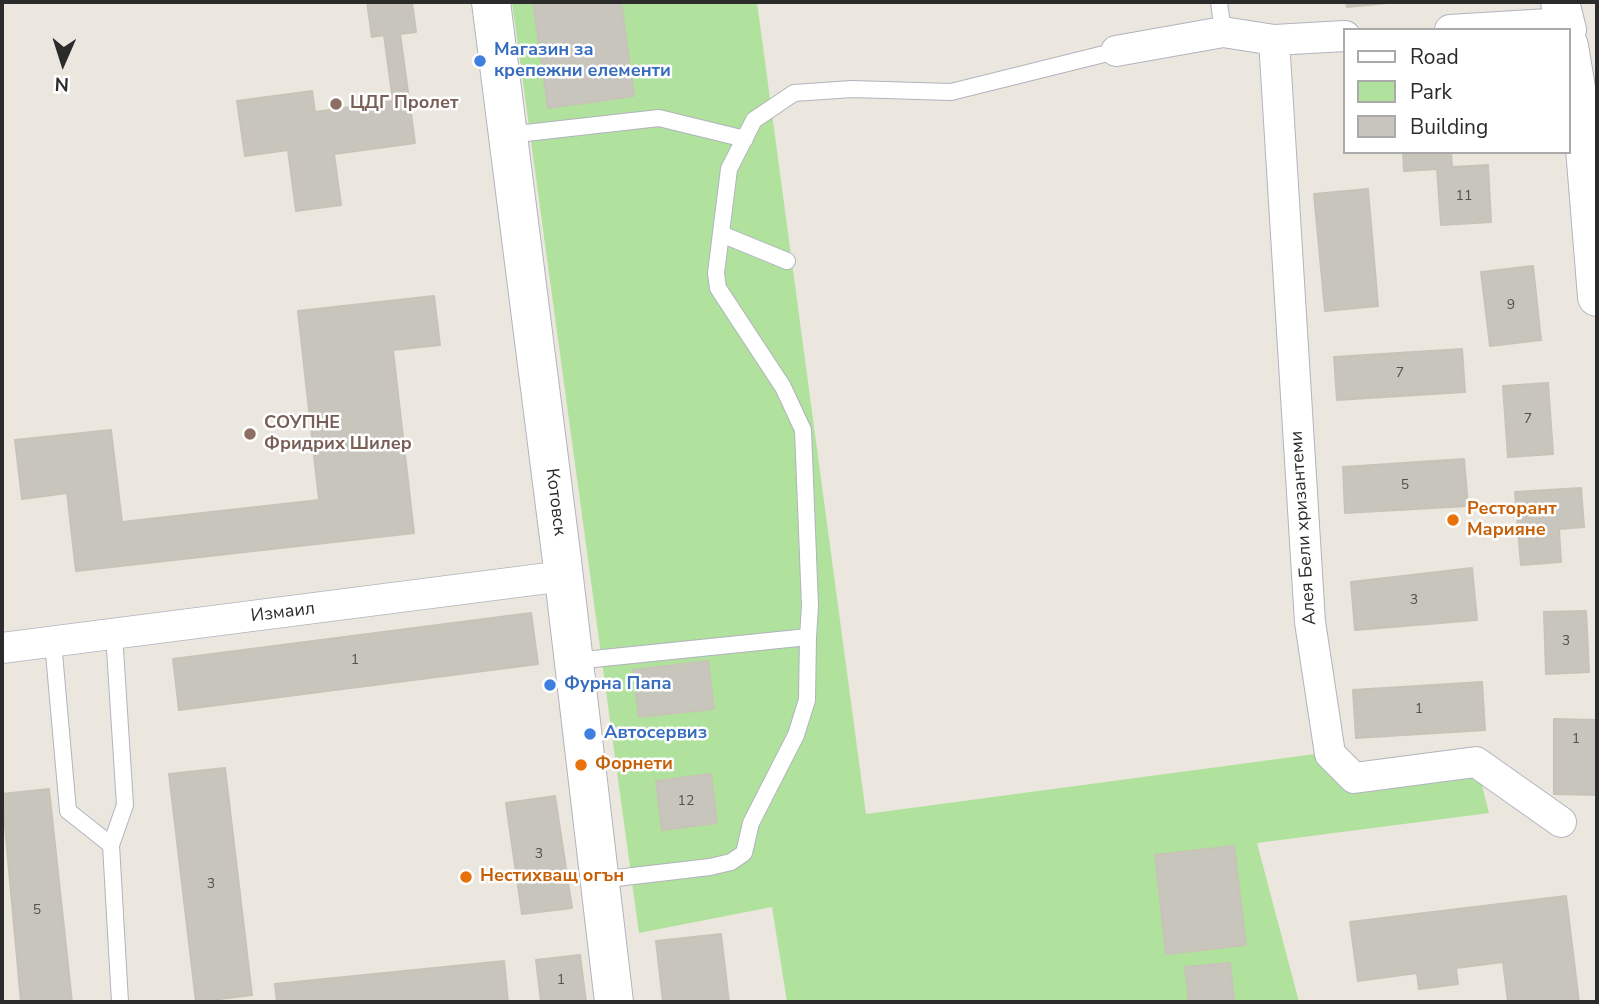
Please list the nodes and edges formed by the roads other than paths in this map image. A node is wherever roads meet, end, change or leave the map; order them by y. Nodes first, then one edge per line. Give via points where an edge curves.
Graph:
1 (491, 2) edge
2 (1219, 2) edge
3 (1565, 25) edge
4 (1496, 28) edge
5 (1223, 32) junction
6 (1344, 36) edge
7 (1274, 40) junction
8 (1571, 50) edge
9 (1116, 51) joint
10 (1591, 133) edge
11 (508, 135) junction
12 (745, 139) junction
13 (721, 234) junction
14 (787, 261) dead end
15 (1597, 298) edge
16 (564, 576) junction
17 (114, 634) junction
18 (808, 637) junction
19 (52, 642) junction
20 (2, 648) edge
21 (574, 661) junction
22 (1561, 822) dead end
23 (111, 845) junction
24 (599, 880) junction
25 (120, 1002) edge
26 (614, 1002) edge

1 - 11 street, Котовск
2 - 5 lane
3 - 4 street
5 - 7 street
5 - 9 street
6 - 7 street
7 - 22 street, Алея Бели хризантеми via 1310,622 1330,754 1354,778 1476,762
8 - 10 street
9 - 12 lane via 951,92 866,89 794,93 754,120
10 - 15 street
11 - 12 lane via 659,118
11 - 16 street, Котовск
12 - 13 lane via 729,169
13 - 14 lane
13 - 18 lane via 718,288 783,387 803,430
16 - 17 street, Измаил
16 - 21 street, Котовск
17 - 19 street, Измаил
17 - 23 lane via 125,805
18 - 21 lane
18 - 24 lane via 807,700 796,735 751,823 744,853 710,867
19 - 20 street, Измаил
19 - 23 lane via 68,811
21 - 24 street, Котовск
23 - 25 lane
24 - 26 street, Котовск

